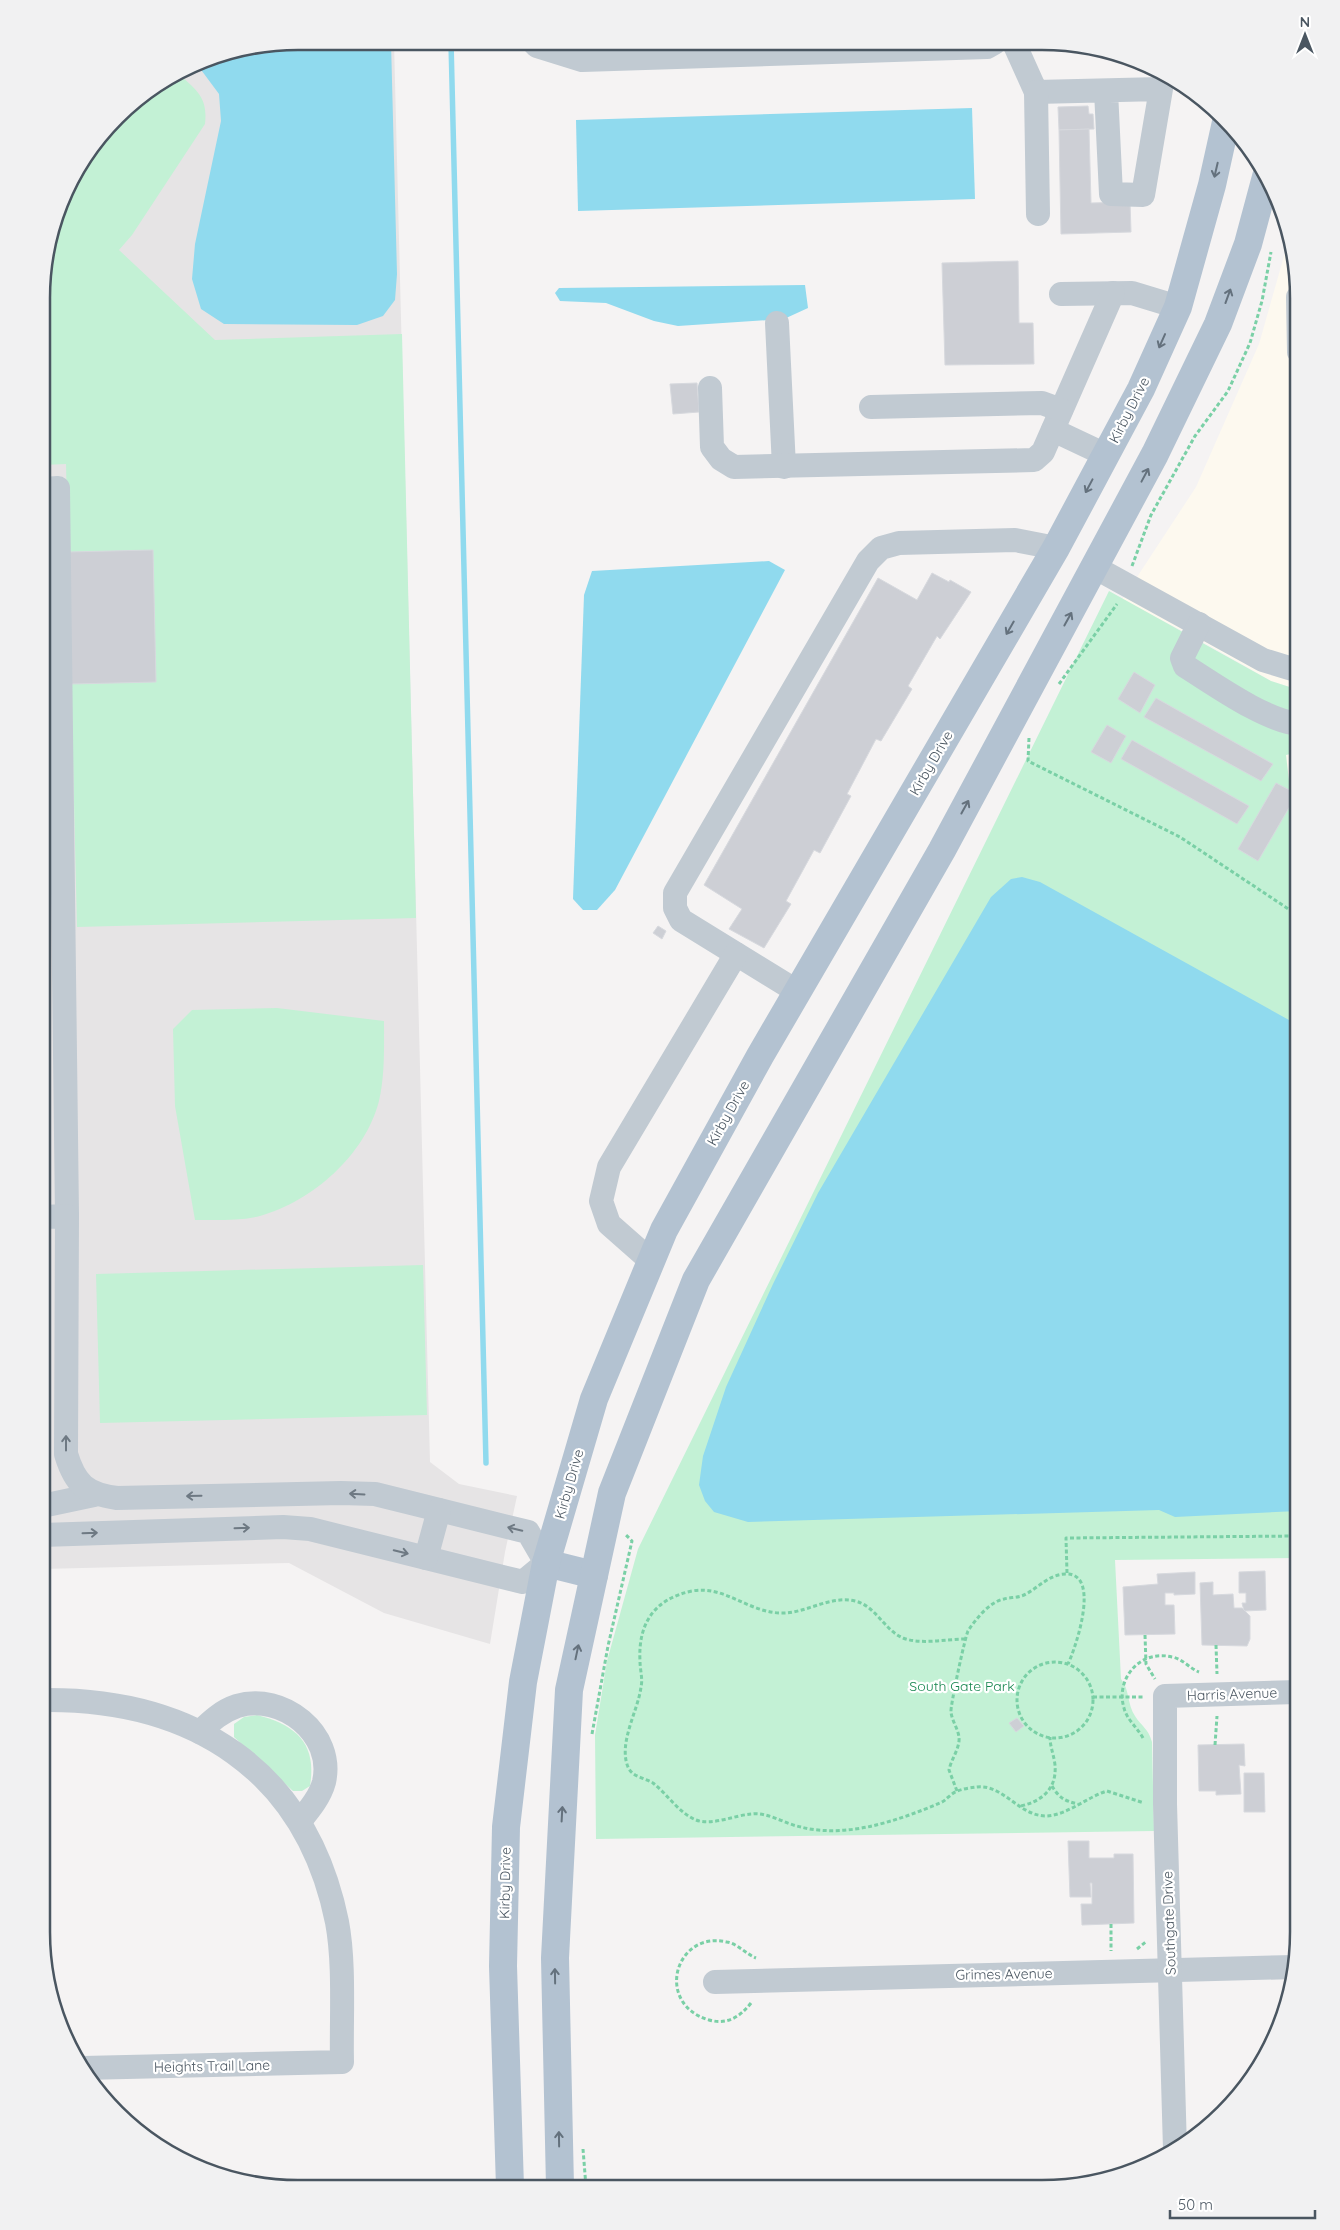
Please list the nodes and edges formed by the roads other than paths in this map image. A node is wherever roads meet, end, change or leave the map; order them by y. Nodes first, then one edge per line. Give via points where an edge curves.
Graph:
1 (550, 50) edge
2 (784, 50) edge
3 (1017, 50) edge
4 (1162, 82) edge
5 (1106, 91) junction
6 (1036, 92) junction
7 (1224, 130) edge
8 (1264, 187) edge
9 (1038, 214) dead end
10 (1113, 292) junction
11 (1061, 294) dead end
12 (1178, 307) junction
13 (777, 323) dead end
14 (1218, 324) junction
15 (710, 388) dead end
16 (871, 407) dead end
17 (1057, 420) junction
18 (1106, 455) junction
19 (784, 467) junction
20 (50, 489) edge
21 (1056, 548) junction
22 (1096, 568) junction
23 (1199, 624) junction
24 (1290, 668) edge
25 (1290, 723) edge
26 (736, 954) junction
27 (798, 992) junction
28 (67, 1216) junction
29 (50, 1217) edge
30 (651, 1261) junction
31 (94, 1495) junction
32 (50, 1504) edge
33 (439, 1510) junction
34 (50, 1535) edge
35 (426, 1558) junction
36 (546, 1562) junction
37 (594, 1575) junction
38 (1290, 1692) edge
39 (1165, 1696) joint
40 (50, 1700) edge
41 (200, 1732) junction
42 (300, 1821) junction
43 (1287, 1967) edge
44 (1170, 1970) junction
45 (715, 1982) dead end
46 (91, 2068) edge
47 (1174, 2142) edge
48 (510, 2180) edge
49 (560, 2180) edge

1 - 2 street via 582,60
3 - 6 street
4 - 5 street
4 - 5 street via 1143,195 1111,194
5 - 6 street
6 - 9 street
7 -> 12 main road, Kirby Drive
14 -> 8 main road via 1248,244
10 - 11 street
10 - 12 street via 1132,292
10 - 17 street
12 - 14 main road
12 -> 18 main road, Kirby Drive via 1141,389
13 - 19 street
22 -> 14 main road via 1156,454
15 - 19 street via 712,447 721,459 734,467
16 - 17 street via 1042,403
17 - 18 street
17 - 19 street via 1043,452 1034,460
18 -> 21 main road, Kirby Drive
20 - 28 street via 58,488
21 - 22 main road
21 - 26 street via 1015,540 899,543 881,548 868,561 675,894 675,908 680,920
21 -> 27 main road, Kirby Drive
22 - 23 street
37 -> 22 main road via 612,1493 696,1280 932,868
23 - 24 street via 1263,660
23 - 25 street via 1182,658 1185,666 1231,694
26 - 27 street
26 - 30 street via 609,1167 601,1201 609,1224
27 - 30 main road, Kirby Drive via 664,1230
28 - 29 street
31 -> 28 street via 71,1473 66,1454
30 - 36 main road, Kirby Drive via 594,1399
31 - 32 street
33 -> 31 street via 375,1494 117,1498
33 - 35 street
36 -> 33 street via 528,1532
34 -> 35 street via 283,1527 310,1530
35 - 36 street via 523,1582
36 - 37 main road
36 - 48 main road, Kirby Drive via 522,1682 506,1827 503,1966
49 -> 37 main road via 554,1958 568,1700
38 - 39 street, Harris Avenue
39 - 44 street, Southgate Drive
40 - 41 street via 101,1702 135,1708
41 - 42 street via 250,1765
41 - 42 street via 227,1710 247,1704 282,1709 306,1723 320,1745 325,1772 321,1789
42 - 46 street, Heights Trail Lane via 320,1866 337,1924 342,2062
43 - 44 street, Grimes Avenue
44 - 45 street, Grimes Avenue via 1114,1958
44 - 47 street, Southgate Drive

